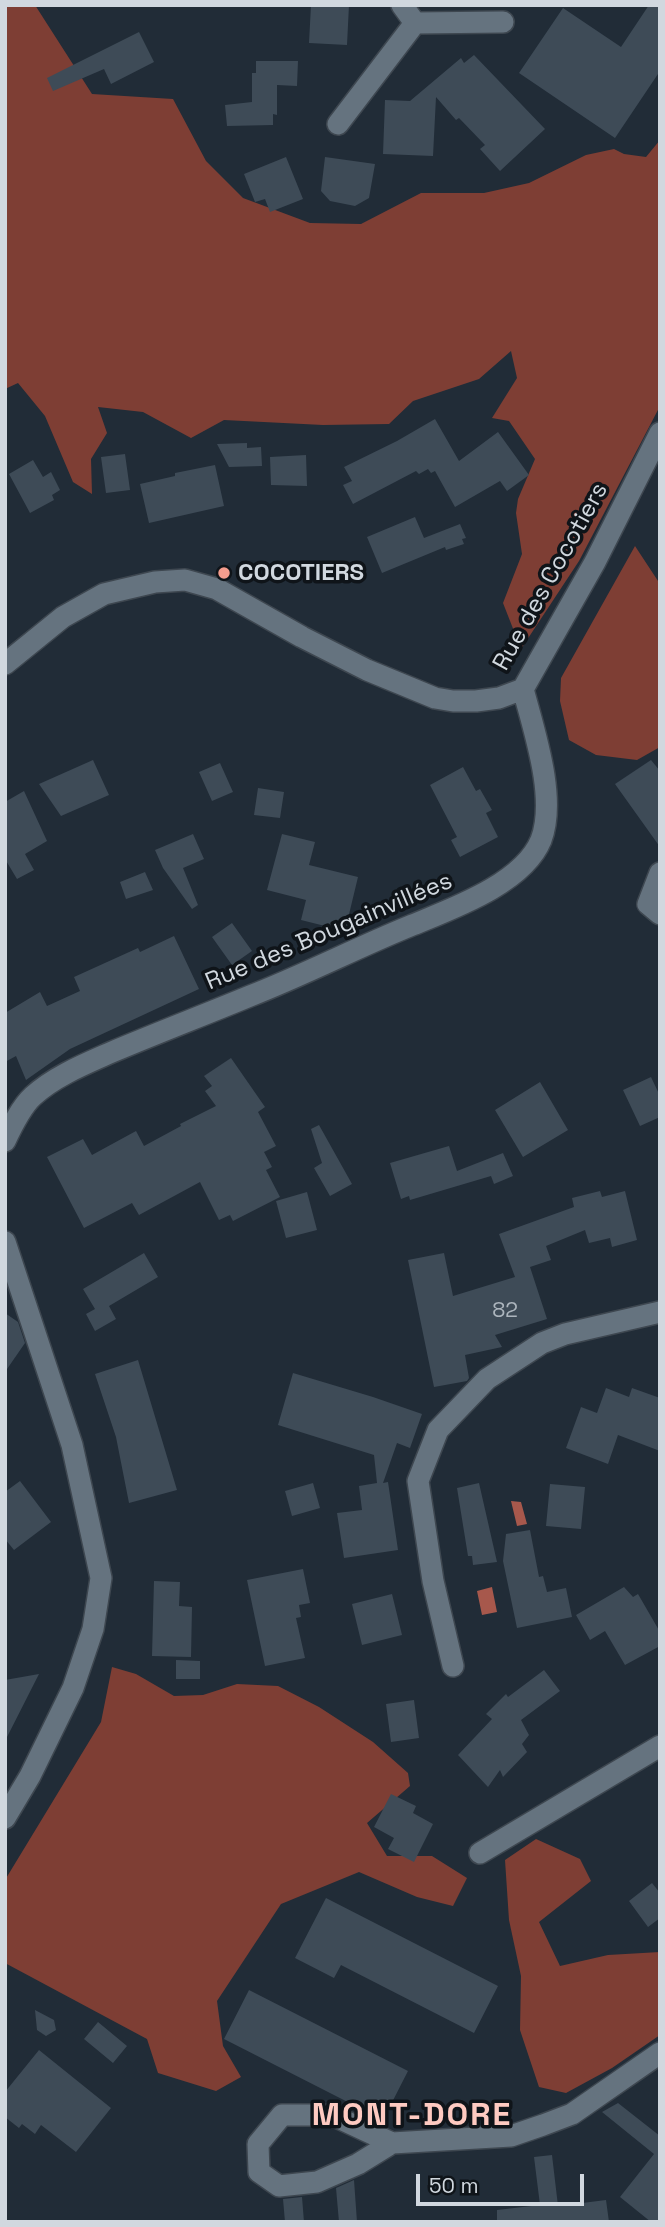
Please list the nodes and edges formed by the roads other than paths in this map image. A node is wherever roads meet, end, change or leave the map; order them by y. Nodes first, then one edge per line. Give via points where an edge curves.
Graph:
1 (402, 5) edge
2 (503, 22) dead end
3 (415, 23) junction
4 (338, 124) dead end
5 (660, 433) edge
6 (5, 664) edge
7 (523, 689) junction
8 (660, 873) edge
9 (660, 914) edge
10 (5, 1141) edge
11 (5, 1242) edge
12 (660, 1312) edge
13 (453, 1666) dead end
14 (660, 1746) edge
15 (5, 1818) edge
16 (480, 1853) dead end
17 (660, 2053) edge
18 (392, 2143) junction

1 - 3 street
2 - 3 street
3 - 4 street
5 - 7 street, Rue des Cocotiers via 595,562
6 - 7 street, Rue des Cocotiers via 63,617 104,594 185,580 217,589 367,670 435,698 476,701
7 - 10 street, Rue des Bougainvillées via 544,773 545,818 542,838 517,871 473,900 55,1079 32,1097
8 - 9 street via 648,904
11 - 15 street via 72,1445 101,1578 93,1629 73,1688
12 - 13 street via 542,1343 487,1379 438,1430 418,1481 432,1581
14 - 16 street
17 - 18 street via 572,2114 543,2126 511,2136
18 - 18 street via 332,2115 282,2115 258,2144 259,2172 279,2186 317,2182

